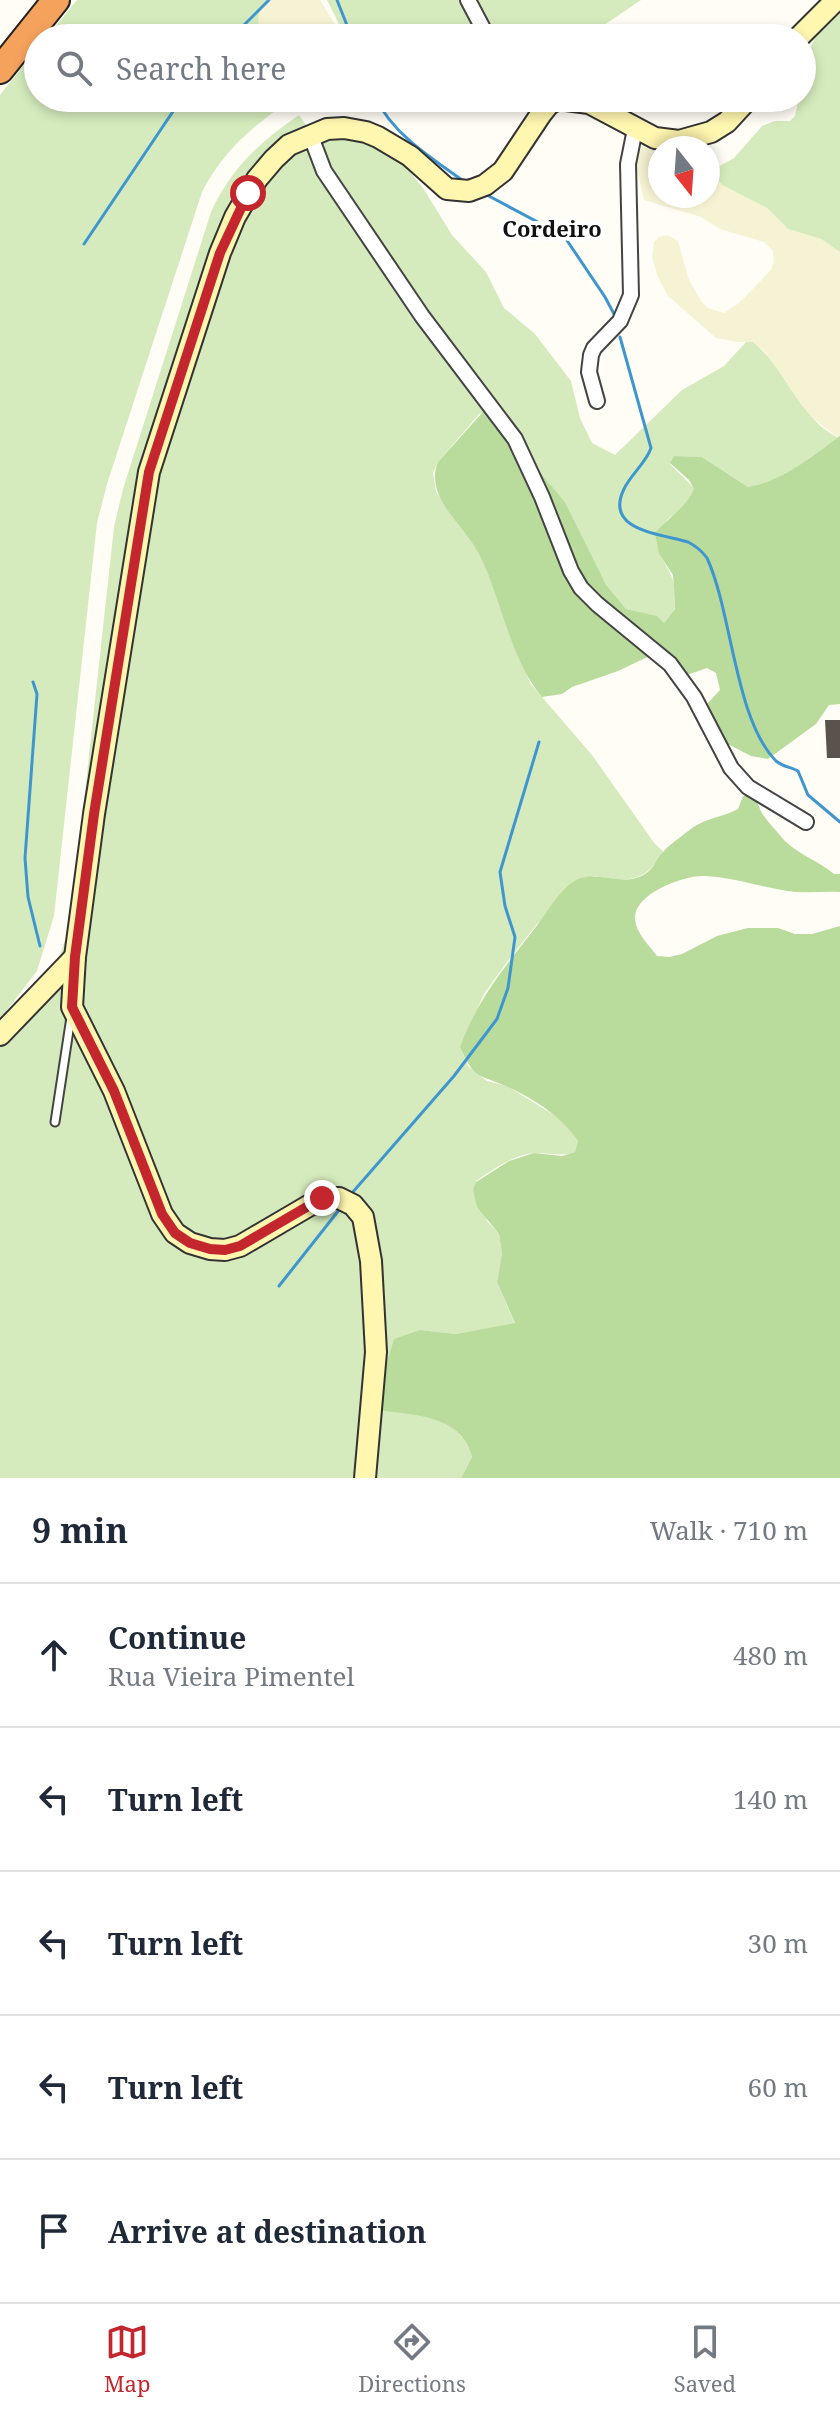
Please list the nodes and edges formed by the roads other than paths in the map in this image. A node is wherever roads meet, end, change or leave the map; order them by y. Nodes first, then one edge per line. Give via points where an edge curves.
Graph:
1 (56, 0) edge
2 (468, 0) edge
3 (836, 0) edge
4 (37, 24) edge
5 (481, 24) edge
6 (812, 24) edge
7 (24, 40) edge
8 (0, 70) edge
9 (543, 112) edge
10 (608, 112) edge
11 (736, 112) edge
12 (635, 129) junction
13 (310, 134) junction
14 (597, 401) dead end
15 (806, 822) dead end
16 (75, 957) junction
17 (72, 1007) junction
18 (0, 1035) edge
19 (55, 1122) dead end
20 (365, 1478) edge

1 - 4 highway
2 - 5 street
3 - 6 street
7 - 8 highway
9 - 13 street via 503,171 469,191 447,189 410,156 366,132 344,128
10 - 12 street
11 - 12 street via 727,122 679,141
12 - 14 street via 628,164 631,295 620,321 591,355 589,372
13 - 15 street via 324,171 422,316 515,439 581,588 670,664 694,697 731,768 748,787
13 - 16 street via 274,159 235,217 149,472
16 - 17 street
16 - 18 street
17 - 19 lane
17 - 20 street via 175,1233 190,1243 225,1250 322,1198 339,1198 363,1217 376,1352

